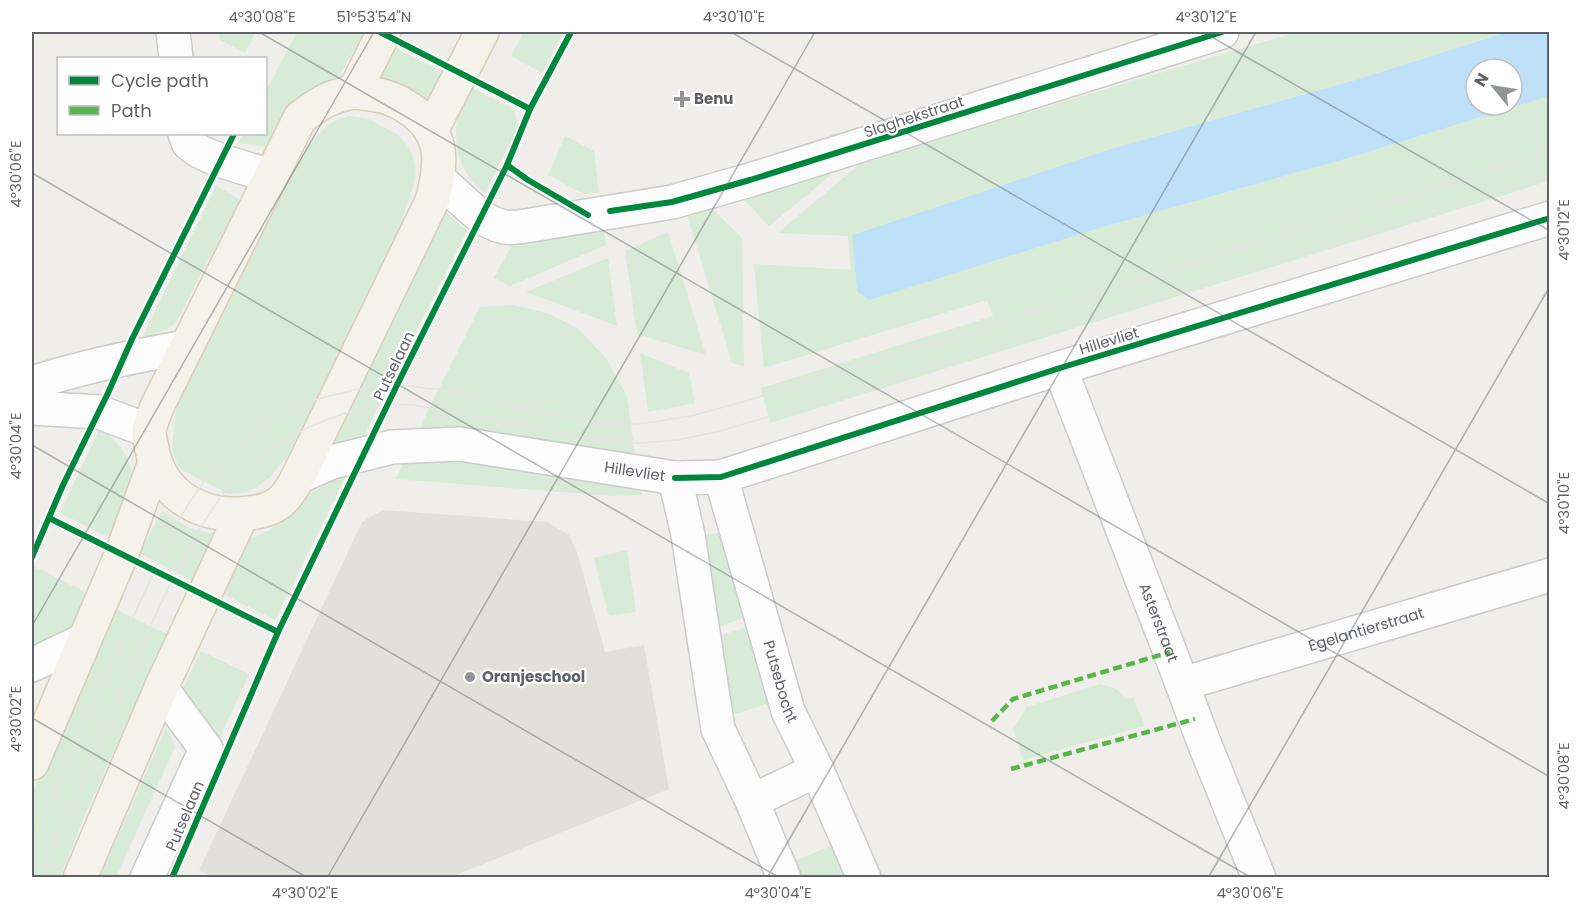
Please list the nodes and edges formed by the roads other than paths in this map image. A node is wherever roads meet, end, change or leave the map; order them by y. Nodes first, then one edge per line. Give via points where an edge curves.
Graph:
1 (173, 32) edge
2 (384, 32) edge
3 (482, 32) edge
4 (1222, 32) edge
5 (176, 57) edge
6 (354, 92) junction
7 (432, 129) junction
8 (185, 135) edge
9 (271, 176) junction
10 (438, 179) junction
11 (1550, 218) edge
12 (186, 347) junction
13 (1060, 368) junction
14 (32, 383) edge
15 (32, 408) edge
16 (152, 447) junction
17 (298, 477) junction
18 (720, 477) junction
19 (675, 478) junction
20 (242, 514) junction
21 (1550, 575) edge
22 (84, 640) junction
23 (32, 665) edge
24 (1182, 684) junction
25 (161, 688) junction
26 (32, 763) edge
27 (817, 770) junction
28 (752, 801) junction
29 (80, 878) edge
30 (147, 878) edge
31 (784, 878) edge
32 (864, 878) edge
33 (1259, 878) edge

1 - 5 street
2 - 6 main road
3 - 7 main road
4 - 10 street, Slaghekstraat via 672,202 504,227 481,216
6 - 7 main road via 385,96 404,104
6 - 9 main road via 336,95 300,118
7 - 10 main road via 438,148
8 - 9 street via 200,152
9 - 12 main road
10 - 17 main road via 432,201
11 - 13 street, Hillevliet
12 - 14 street via 124,358
12 - 16 main road via 156,409
13 - 18 street, Hillevliet
13 - 24 street, Asterstraat
15 - 16 street via 99,412
16 - 20 main road via 165,481 176,495 211,511
16 - 22 main road via 122,553
17 - 19 street, Hillevliet via 332,462 392,447 460,444
17 - 20 main road via 278,503
18 - 19 street, Hillevliet
18 - 27 street, Putsebocht via 788,711
19 - 28 street via 688,535 718,729
20 - 25 main road
21 - 24 street, Egelantierstraat
22 - 23 street
22 - 26 main road
24 - 33 street, Asterstraat
25 - 29 main road
25 - 30 street, Putselaan via 206,749
27 - 28 street
27 - 32 street, Putsebocht
28 - 31 street

